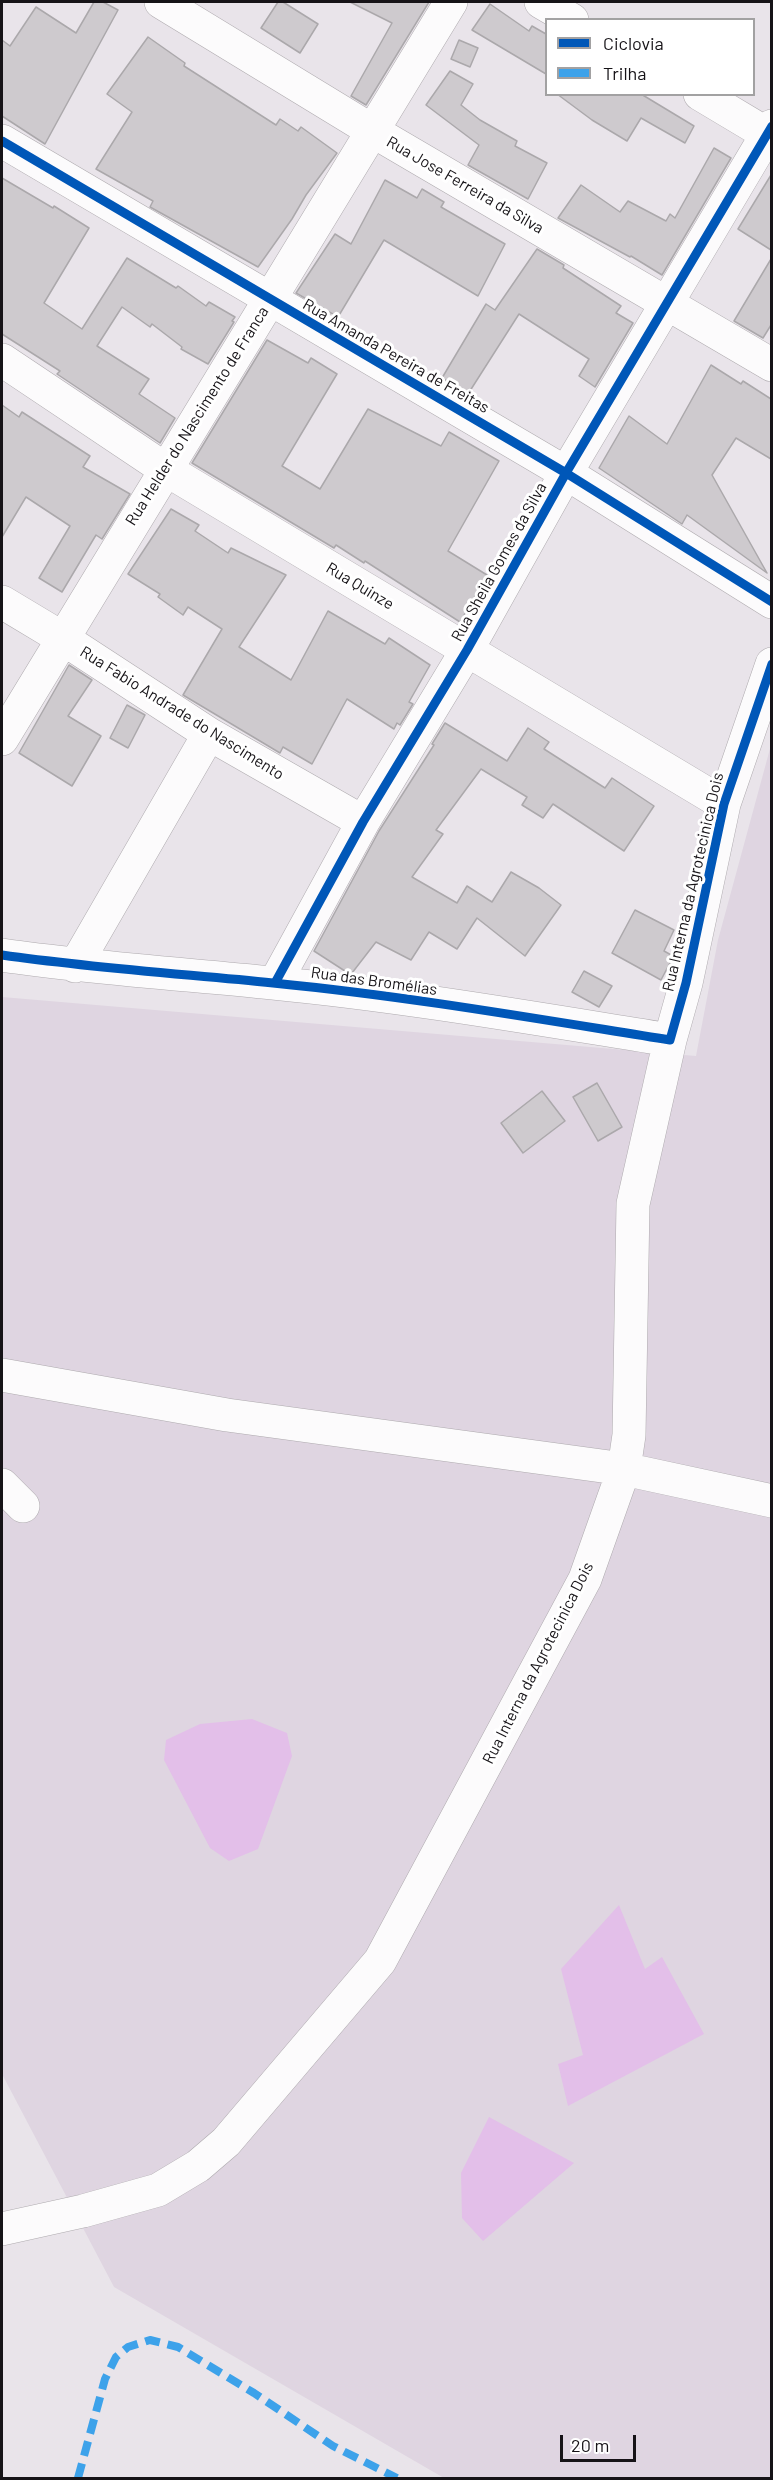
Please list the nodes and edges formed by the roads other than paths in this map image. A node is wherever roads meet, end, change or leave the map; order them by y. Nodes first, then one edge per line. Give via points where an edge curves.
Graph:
1 (161, 2) edge
2 (451, 2) edge
3 (541, 2) edge
4 (569, 18) edge
5 (704, 96) edge
6 (371, 130) junction
7 (770, 132) edge
8 (2, 141) edge
9 (269, 299) junction
10 (667, 304) junction
11 (2, 360) edge
12 (771, 365) edge
13 (165, 469) junction
14 (566, 473) junction
15 (2, 602) edge
16 (771, 602) edge
17 (62, 638) junction
18 (467, 650) junction
19 (771, 664) edge
20 (209, 734) junction
21 (2, 738) edge
22 (724, 804) junction
23 (363, 822) junction
24 (2, 955) edge
25 (75, 966) junction
26 (275, 983) junction
27 (670, 1040) junction
28 (2, 1375) edge
29 (624, 1469) junction
30 (771, 1501) edge
31 (2, 2229) edge

1 - 6 street, Rua Jose Ferreira da Silva
2 - 6 street, Rua Helder do Nascimento de Franca
3 - 4 street
5 - 7 street
6 - 9 street, Rua Helder do Nascimento de Franca
6 - 10 street, Rua Jose Ferreira da Silva
7 - 10 street, Rua Sheila Gomes da Silva
8 - 9 street, Rua Amanda Pereira de Freitas
9 - 13 street, Rua Helder do Nascimento de Franca
9 - 14 street, Rua Amanda Pereira de Freitas
10 - 12 street, Rua Jose Ferreira da Silva
10 - 14 street, Rua Sheila Gomes da Silva
11 - 13 street, Rua Quinze
13 - 17 street, Rua Helder do Nascimento de Franca
13 - 18 street, Rua Quinze
14 - 16 street, Rua Amanda Pereira de Freitas
14 - 18 street, Rua Sheila Gomes da Silva
15 - 17 street, Rua Fabio Andrade do Nascimento
17 - 20 street, Rua Fabio Andrade do Nascimento
17 - 21 street, Rua Helder do Nascimento de Franca
18 - 22 street, Rua Quinze
18 - 23 street, Rua Sheila Gomes da Silva
19 - 22 street, Rua Interna da Agrotecinica Dois
20 - 23 street, Rua Fabio Andrade do Nascimento
20 - 25 street
22 - 27 street, Rua Interna da Agrotecinica Dois
23 - 26 street, Rua Sheila Gomes da Silva
24 - 25 street, Rua das Bromélias
25 - 26 street, Rua das Bromélias
26 - 27 street, Rua das Bromélias
27 - 29 street, Rua Interna da Agrotecinica Dois via 633,1204 629,1435
28 - 29 street via 227,1415
29 - 30 street
29 - 31 street, Rua Interna da Agrotecinica Dois via 585,1579 380,1961 226,2142 198,2166 158,2190

